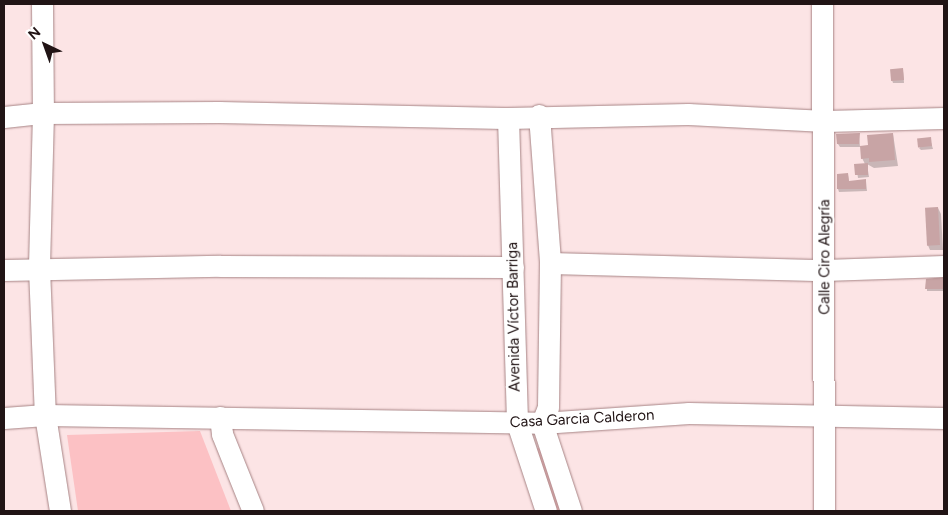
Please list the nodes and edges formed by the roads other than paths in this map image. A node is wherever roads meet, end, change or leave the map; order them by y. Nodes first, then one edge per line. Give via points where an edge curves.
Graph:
1 (42, 4) edge
2 (822, 4) edge
3 (43, 113) junction
4 (539, 115) junction
5 (4, 117) edge
6 (508, 118) junction
7 (944, 118) edge
8 (825, 121) junction
9 (550, 263) junction
10 (944, 266) edge
11 (514, 267) junction
12 (39, 268) junction
13 (4, 270) edge
14 (824, 270) junction
15 (45, 415) junction
16 (220, 417) junction
17 (4, 418) edge
18 (825, 418) junction
19 (944, 418) edge
20 (517, 423) junction
21 (542, 424) junction
22 (60, 511) edge
23 (253, 511) edge
24 (546, 511) edge
25 (571, 511) edge
26 (824, 511) edge

1 - 3 street
2 - 8 street, Calle Ciro Alegría
3 - 5 street
3 - 6 street via 219,112
3 - 12 street
4 - 6 street
4 - 8 street via 688,114
4 - 9 street
6 - 11 street, Avenida Víctor Barriga
7 - 8 street
8 - 14 street, Calle Ciro Alegría
9 - 14 street
9 - 21 street via 548,407
10 - 14 street
11 - 12 street
11 - 20 street, Avenida Víctor Barriga
12 - 13 street
12 - 15 street
14 - 18 street, Calle Ciro Alegría
15 - 16 street, Casa Garcia Calderon
15 - 17 street, Casa Garcia Calderon
15 - 22 street
16 - 20 street, Casa Garcia Calderon
16 - 23 street via 222,434
18 - 19 street, Casa Garcia Calderon
18 - 21 street, Casa Garcia Calderon via 689,413
18 - 26 street, Calle Ciro Alegría
20 - 21 street, Casa Garcia Calderon
20 - 24 street, Avenida Víctor Barriga
21 - 25 street

